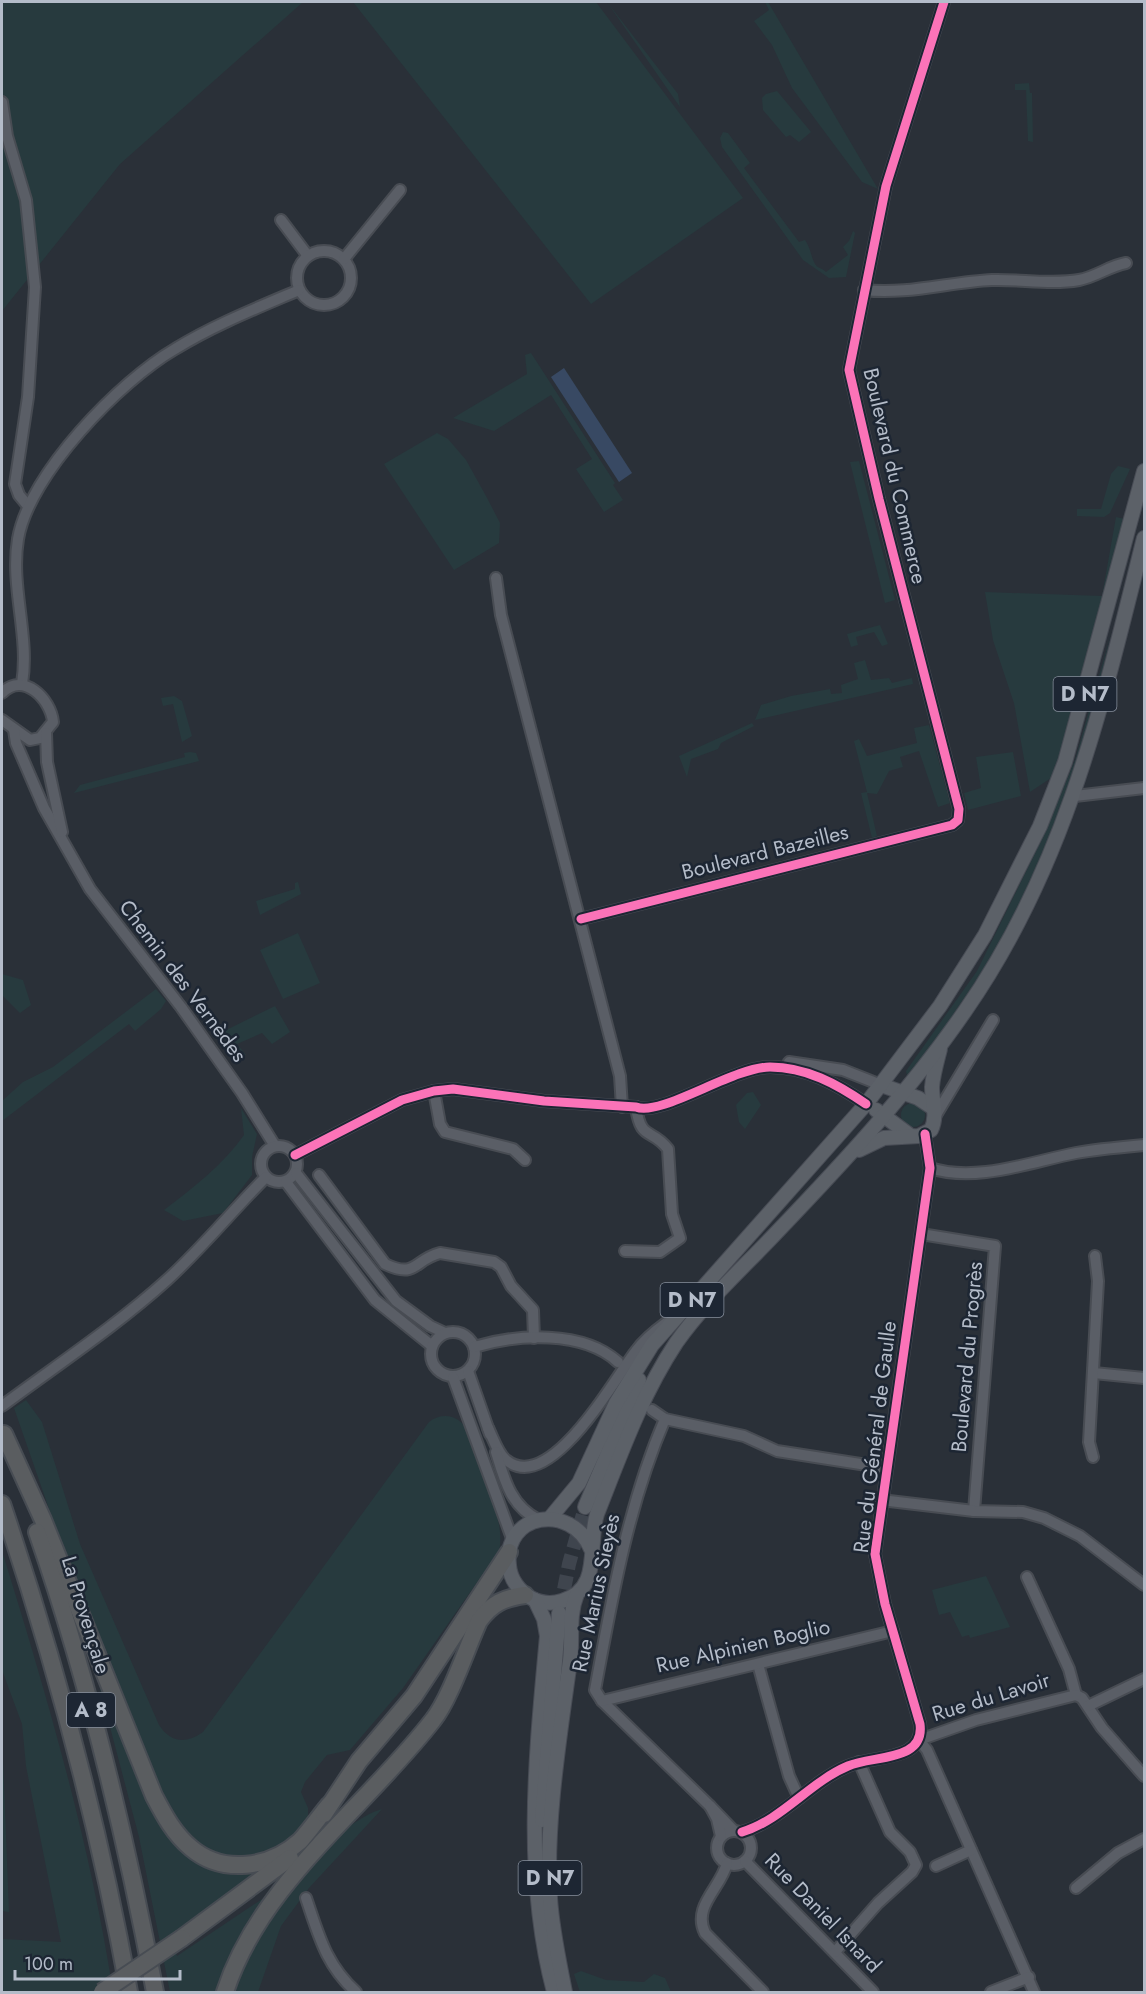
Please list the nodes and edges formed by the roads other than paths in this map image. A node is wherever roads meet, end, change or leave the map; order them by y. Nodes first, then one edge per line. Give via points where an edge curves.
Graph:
1 (944, 2) edge
2 (2, 102) edge
3 (400, 190) dead end
4 (281, 220) dead end
5 (308, 256) junction
6 (344, 259) junction
7 (1126, 263) dead end
8 (864, 290) junction
9 (299, 291) junction
10 (1144, 471) edge
11 (28, 506) junction
12 (1144, 538) edge
13 (496, 578) dead end
14 (22, 684) junction
15 (2, 693) edge
16 (2, 720) edge
17 (14, 730) junction
18 (46, 733) junction
19 (1144, 789) edge
20 (1075, 796) junction
21 (958, 820) joint
22 (63, 838) junction
23 (580, 919) junction
24 (993, 1020) dead end
25 (942, 1044) junction
26 (881, 1085) junction
27 (434, 1091) junction
28 (902, 1093) junction
29 (866, 1104) junction
30 (622, 1107) junction
31 (636, 1107) junction
32 (934, 1111) junction
33 (884, 1115) junction
34 (919, 1136) junction
35 (1144, 1145) edge
36 (275, 1146) junction
37 (295, 1155) junction
38 (847, 1156) junction
39 (525, 1160) dead end
40 (930, 1168) junction
41 (296, 1173) junction
42 (319, 1175) dead end
43 (266, 1177) junction
44 (286, 1182) junction
45 (921, 1234) junction
46 (625, 1251) dead end
47 (1095, 1256) dead end
48 (681, 1312) junction
49 (445, 1333) junction
50 (534, 1338) junction
51 (432, 1346) junction
52 (474, 1347) junction
53 (618, 1362) dead end
54 (468, 1371) junction
55 (1094, 1373) junction
56 (453, 1377) junction
57 (1144, 1378) edge
58 (2, 1406) edge
59 (652, 1410) dead end
60 (665, 1419) junction
61 (488, 1428) junction
62 (3, 1432) edge
63 (1093, 1457) dead end
64 (886, 1468) junction
65 (881, 1500) junction
66 (2, 1504) edge
67 (585, 1507) tunnel mouth
68 (974, 1511) junction
69 (544, 1519) junction
70 (511, 1547) junction
71 (591, 1549) junction
72 (1027, 1577) dead end
73 (1144, 1585) edge
74 (578, 1594) junction
75 (530, 1597) junction
76 (559, 1613) tunnel mouth
77 (893, 1630) junction
78 (758, 1664) junction
79 (1144, 1679) edge
80 (1076, 1695) junction
81 (602, 1701) junction
82 (1088, 1706) junction
83 (919, 1740) junction
84 (860, 1762) junction
85 (1144, 1776) edge
86 (799, 1798) junction
87 (329, 1805) junction
88 (710, 1806) junction
89 (761, 1826) junction
90 (331, 1832) junction
91 (738, 1832) junction
92 (721, 1836) junction
93 (1144, 1839) edge
94 (751, 1846) junction
95 (971, 1850) junction
96 (745, 1861) junction
97 (727, 1863) junction
98 (536, 1866) junction
99 (936, 1866) dead end
100 (1076, 1888) dead end
101 (306, 1898) dead end
102 (183, 1941) junction
103 (835, 1952) junction
104 (1029, 1977) junction
105 (102, 1992) edge
106 (115, 1992) edge
107 (129, 1992) edge
108 (155, 1992) edge
109 (225, 1992) edge
110 (356, 1992) edge
111 (554, 1992) edge
112 (565, 1992) edge
113 (763, 1992) edge
114 (873, 1992) edge
115 (991, 1992) edge
116 (1034, 1992) edge

1 - 8 street, Boulevard du Commerce via 886,186
2 - 11 street via 7,136 26,200 35,287 28,397 15,484
3 - 6 street
4 - 5 street
5 - 6 street via 320,250
5 - 9 street via 299,265
6 - 9 street via 351,276 340,300 322,305 312,303
7 - 8 street via 1072,281 995,280 888,293
8 - 21 street, Boulevard du Commerce via 849,370 959,809
9 - 11 street via 215,327 173,350 138,376 42,478
10 - 26 main road, D N7 via 1079,718 1040,826 964,971
11 - 14 street via 18,538 16,567 24,651
12 - 20 main road, D N7 via 1098,725
13 - 23 street via 501,615
14 - 15 street
14 - 18 street, Chemin des Vernèdes via 51,708 53,722
16 - 17 street
17 - 18 street via 30,740
17 - 22 street, Chemin des Vernèdes via 40,801
18 - 22 street, Chemin des Vernèdes via 47,762
19 - 20 street
20 - 25 main road, D N7 via 1005,947
21 - 23 street, Boulevard Bazeilles via 952,825
22 - 36 street, Chemin des Vernèdes via 90,889 181,1007
23 - 30 street via 620,1076
24 - 32 street
25 - 28 main road, D N7
25 - 32 main road via 933,1081
26 - 28 main road
26 - 29 main road, D N7
26 - 31 street via 843,1070 766,1061 733,1069
27 - 30 street via 453,1089
27 - 37 street via 402,1100
27 - 39 street via 445,1132 513,1149
28 - 32 main road via 918,1098
28 - 33 main road, D N7
29 - 31 street via 814,1075 770,1067 739,1073 659,1106
29 - 33 main road
29 - 48 main road, D N7
30 - 31 street
31 - 46 street via 638,1125 668,1149 672,1214 680,1238 660,1252
32 - 34 main road via 931,1130
33 - 34 main road
33 - 38 main road, D N7
34 - 38 main road via 884,1138
34 - 40 street, Rue du Général de Gaulle
35 - 40 street via 1077,1153 999,1170 951,1172
36 - 37 street via 286,1147
36 - 43 street via 261,1159
37 - 41 street
38 - 71 main road, D N7 via 676,1344 630,1432 597,1514
40 - 45 street, Rue du Général de Gaulle
41 - 44 street
41 - 49 street via 396,1301
42 - 50 street via 385,1264 411,1270 440,1253 494,1262 533,1310
43 - 44 street
43 - 58 street via 165,1282
44 - 51 street via 375,1300
45 - 64 street, Rue du Général de Gaulle
45 - 68 street, Boulevard du Progrès via 995,1246
47 - 55 street via 1098,1281
48 - 61 street via 638,1348 571,1438 548,1461 528,1467 512,1464 502,1455
48 - 67 main road via 632,1395
48 - 69 main road, D N7 via 636,1368 583,1476
49 - 51 street
49 - 52 street via 459,1332
50 - 52 street
50 - 53 street via 572,1341 608,1353
51 - 56 street via 431,1361 435,1368
52 - 54 street via 475,1360
54 - 56 street
54 - 61 street
55 - 57 street
55 - 63 street via 1089,1442
56 - 70 street
59 - 60 street
60 - 64 street via 744,1436 777,1451
60 - 81 street, Rue Marius Sieyès via 642,1479 611,1598 595,1690
61 - 69 street via 515,1501 526,1514
62 - 87 highway via 43,1520 153,1796 177,1834 207,1858 225,1864 258,1864 300,1840
62 - 108 highway, La Provençale / A 8 via 68,1627 107,1771
64 - 65 street, Rue du Général de Gaulle
65 - 68 street
65 - 77 street, Rue du Général de Gaulle via 875,1554
66 - 107 highway, A 8 via 79,1760
68 - 73 street via 1023,1512 1044,1518 1080,1536
69 - 70 main road via 519,1532
69 - 71 main road via 561,1520 580,1530
70 - 75 main road via 511,1576
70 - 87 highway via 414,1696 359,1761
71 - 74 main road via 591,1574
72 - 80 street via 1069,1669
74 - 75 main road via 557,1603
74 - 112 main road, D N7 via 572,1608 571,1653 550,1852 553,1935
75 - 90 highway via 509,1597 488,1608 478,1621 435,1717
75 - 98 main road, D N7 via 544,1620 547,1636 535,1783
76 - 98 main road
77 - 78 street, Rue Alpinien Boglio
77 - 83 street, Rue du Général de Gaulle via 920,1724
78 - 81 street, Rue Alpinien Boglio
78 - 86 street via 789,1776
79 - 82 street
80 - 82 street
80 - 83 street, Rue du Lavoir via 976,1720
81 - 88 street, Rue Marius Sieyès
82 - 85 street
83 - 84 street, Rue Daniel Isnard via 916,1747 905,1752
83 - 95 street, Rue du Général de Gaulle
84 - 86 street, Rue Daniel Isnard via 839,1770
84 - 103 street via 890,1832 910,1852 916,1865
86 - 89 street, Rue Daniel Isnard
87 - 102 highway via 299,1850
88 - 91 street, Rue Marius Sieyès
88 - 92 street
89 - 91 street, Rue Daniel Isnard
89 - 94 street, Rue Daniel Isnard
90 - 102 highway via 261,1891
90 - 109 highway via 256,1928
91 - 92 street
91 - 94 street
92 - 97 street via 717,1851
93 - 100 street via 1118,1853
94 - 96 street
95 - 99 street
95 - 104 street, Rue du Général de Gaulle
96 - 97 street
96 - 103 street, Rue Daniel Isnard
97 - 113 street via 703,1908 701,1923 705,1933
98 - 111 main road, D N7 via 539,1917
101 - 110 street via 323,1951 339,1977
102 - 105 highway, bridge
102 - 106 highway
103 - 114 street, Rue Daniel Isnard
104 - 115 street
104 - 116 street, Rue du Général de Gaulle

